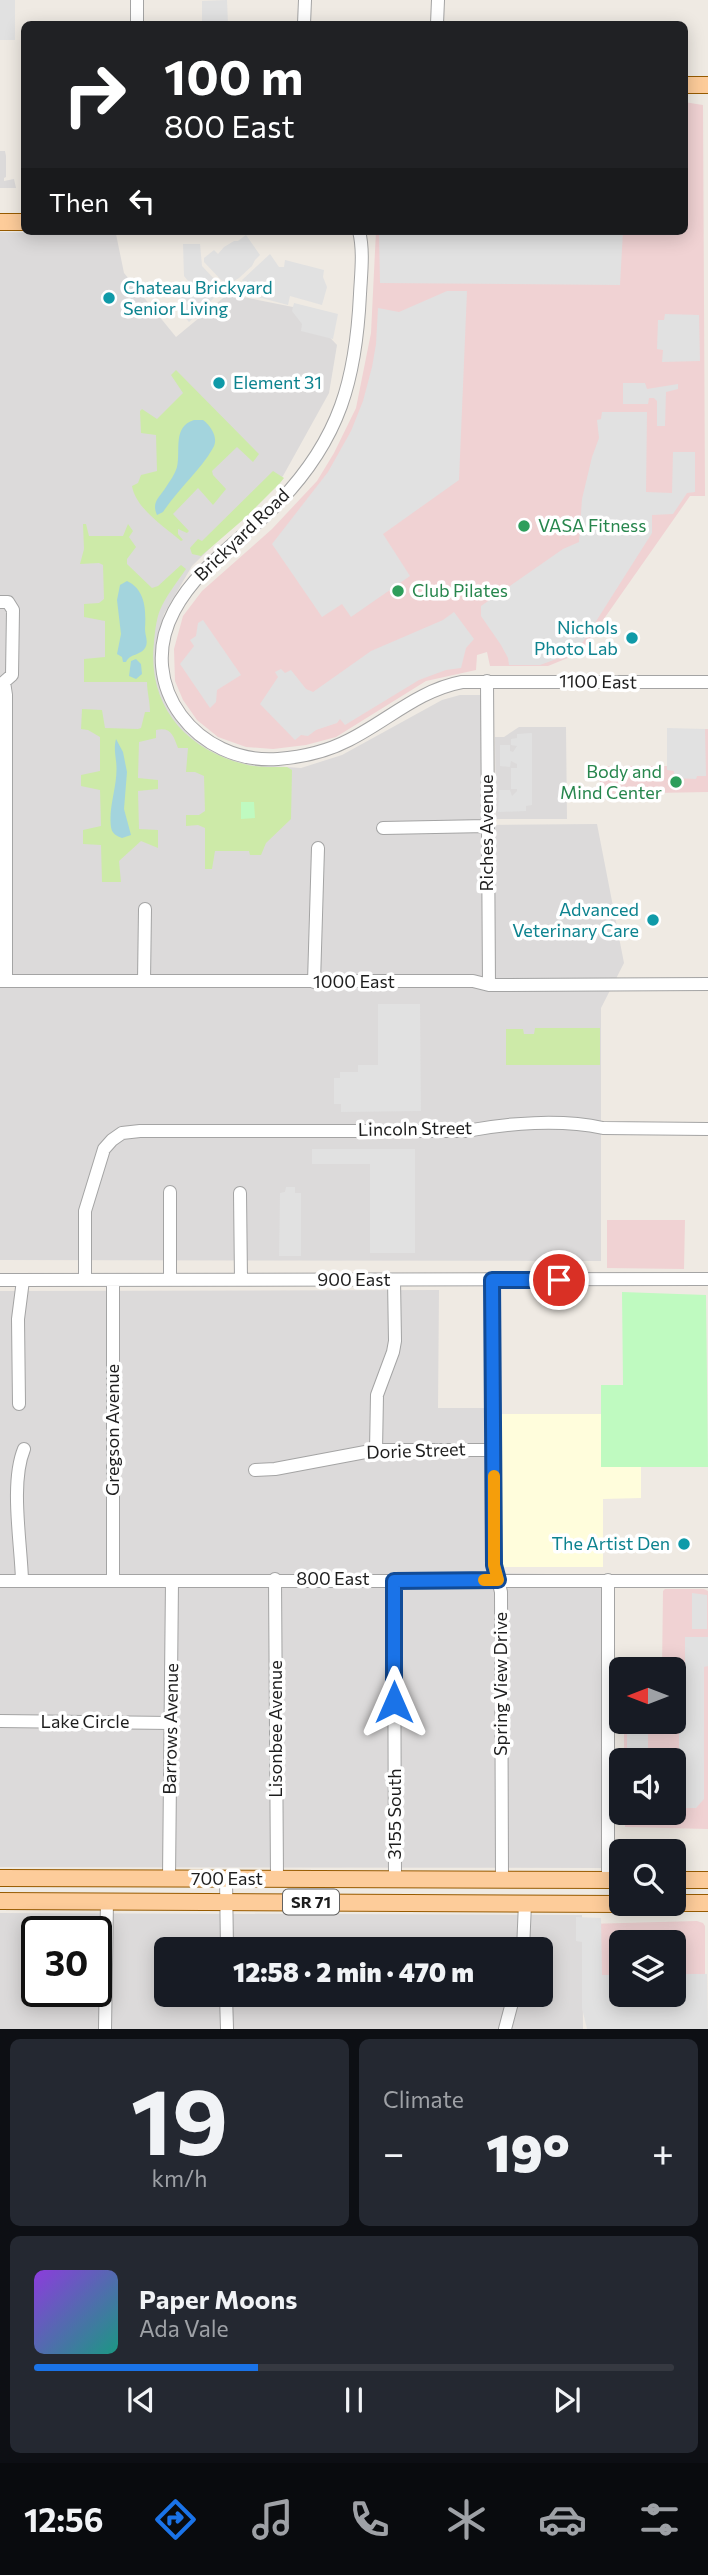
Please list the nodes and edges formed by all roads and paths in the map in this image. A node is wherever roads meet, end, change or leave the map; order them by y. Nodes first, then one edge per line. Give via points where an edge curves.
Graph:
1 (137, 0) edge
2 (305, 0) edge
3 (438, 0) edge
4 (137, 21) edge
5 (304, 21) edge
6 (437, 21) edge
7 (688, 85) edge
8 (708, 85) edge
9 (0, 222) edge
10 (21, 222) edge
11 (359, 235) edge
12 (0, 602) edge
13 (2, 681) edge
14 (487, 681) junction
15 (708, 682) edge
16 (487, 826) junction
17 (383, 828) dead end
18 (318, 848) dead end
19 (145, 909) dead end
20 (3, 981) edge
21 (144, 981) junction
22 (314, 982) junction
23 (708, 984) edge
24 (489, 985) junction
25 (708, 1129) edge
26 (170, 1192) dead end
27 (240, 1193) dead end
28 (708, 1279) edge
29 (0, 1280) edge
30 (23, 1280) junction
31 (85, 1280) junction
32 (113, 1280) junction
33 (170, 1280) junction
34 (241, 1280) junction
35 (394, 1280) junction
36 (492, 1280) junction
37 (19, 1404) dead end
38 (24, 1449) dead end
39 (376, 1450) junction
40 (494, 1450) junction
41 (256, 1470) dead end
42 (275, 1579) junction
43 (22, 1580) junction
44 (114, 1580) junction
45 (498, 1580) junction
46 (608, 1580) junction
47 (0, 1581) edge
48 (172, 1581) junction
49 (394, 1581) junction
50 (708, 1581) edge
51 (0, 1721) edge
52 (171, 1723) junction
53 (614, 1839) edge
54 (0, 1878) edge
55 (169, 1878) junction
56 (277, 1879) junction
57 (395, 1879) junction
58 (502, 1879) junction
59 (226, 1880) junction
60 (609, 1880) edge
61 (686, 1880) edge
62 (708, 1880) edge
63 (0, 1901) edge
64 (107, 1902) junction
65 (227, 1902) junction
66 (525, 1903) junction
67 (686, 1903) edge
68 (708, 1903) edge
69 (609, 1904) edge
70 (227, 1937) edge
71 (524, 1937) edge
72 (226, 2007) edge
73 (511, 2007) edge
74 (105, 2029) edge
75 (227, 2029) edge
76 (505, 2029) edge

1 - 4 street
2 - 5 street
3 - 6 street
7 - 8 main road
9 - 10 main road
11 - 14 street, Brickyard Road via 356,351 335,420 295,485 186,591 172,613 164,642 165,681 176,708 201,737 226,752 266,760 333,748 439,688
12 - 13 street via 8,602 12,610 12,675
13 - 20 street via 6,695
14 - 15 street, 1100 East
14 - 16 street, Riches Avenue
16 - 17 street
16 - 24 street, Riches Avenue
18 - 22 street
19 - 21 street
20 - 21 street, 1000 East
21 - 22 street, 1000 East
22 - 24 street, 1000 East via 473,981
23 - 24 street, 1000 East
25 - 31 street, Lincoln Street via 490,1125 466,1131 122,1133 104,1149 85,1210
26 - 33 street
27 - 34 street
28 - 36 street, 900 East
29 - 30 street, 900 East
30 - 31 street, 900 East
30 - 37 street via 18,1319
31 - 32 street, 900 East
32 - 33 street, 900 East
32 - 44 street, Gregson Avenue
33 - 34 street, 900 East
34 - 35 street, 900 East
35 - 36 street, 900 East
35 - 39 street via 395,1340 376,1395
36 - 40 street, Spring View Drive
38 - 43 street via 19,1463
39 - 40 street, Dorie Street
39 - 41 street, Dorie Street
40 - 45 street, Spring View Drive via 494,1565
42 - 48 street, 800 East
42 - 49 street, 800 East
42 - 56 street, Lisonbee Avenue
43 - 44 street, 800 East
43 - 47 street, 800 East
44 - 48 street, 800 East
45 - 46 street, 800 East
45 - 49 street, 800 East
45 - 58 street, Spring View Drive
46 - 50 street, 800 East
46 - 53 street
48 - 52 street, Barrows Avenue
49 - 57 street, 3155 South
51 - 52 street, Lake Circle
52 - 55 street, Barrows Avenue
54 - 55 main road, 700 East / SR 71
55 - 59 main road, 700 East / SR 71
56 - 57 main road, 700 East / SR 71
56 - 59 main road, 700 East / SR 71
57 - 58 main road, 700 East / SR 71
58 - 60 main road, 700 East / SR 71
59 - 65 street
61 - 62 main road
63 - 64 main road, 700 East / SR 71
64 - 65 main road, 700 East / SR 71
64 - 74 street
65 - 66 main road, 700 East / SR 71
65 - 70 street
66 - 69 main road, 700 East / SR 71
66 - 71 street
67 - 68 main road
72 - 75 street
73 - 76 street

